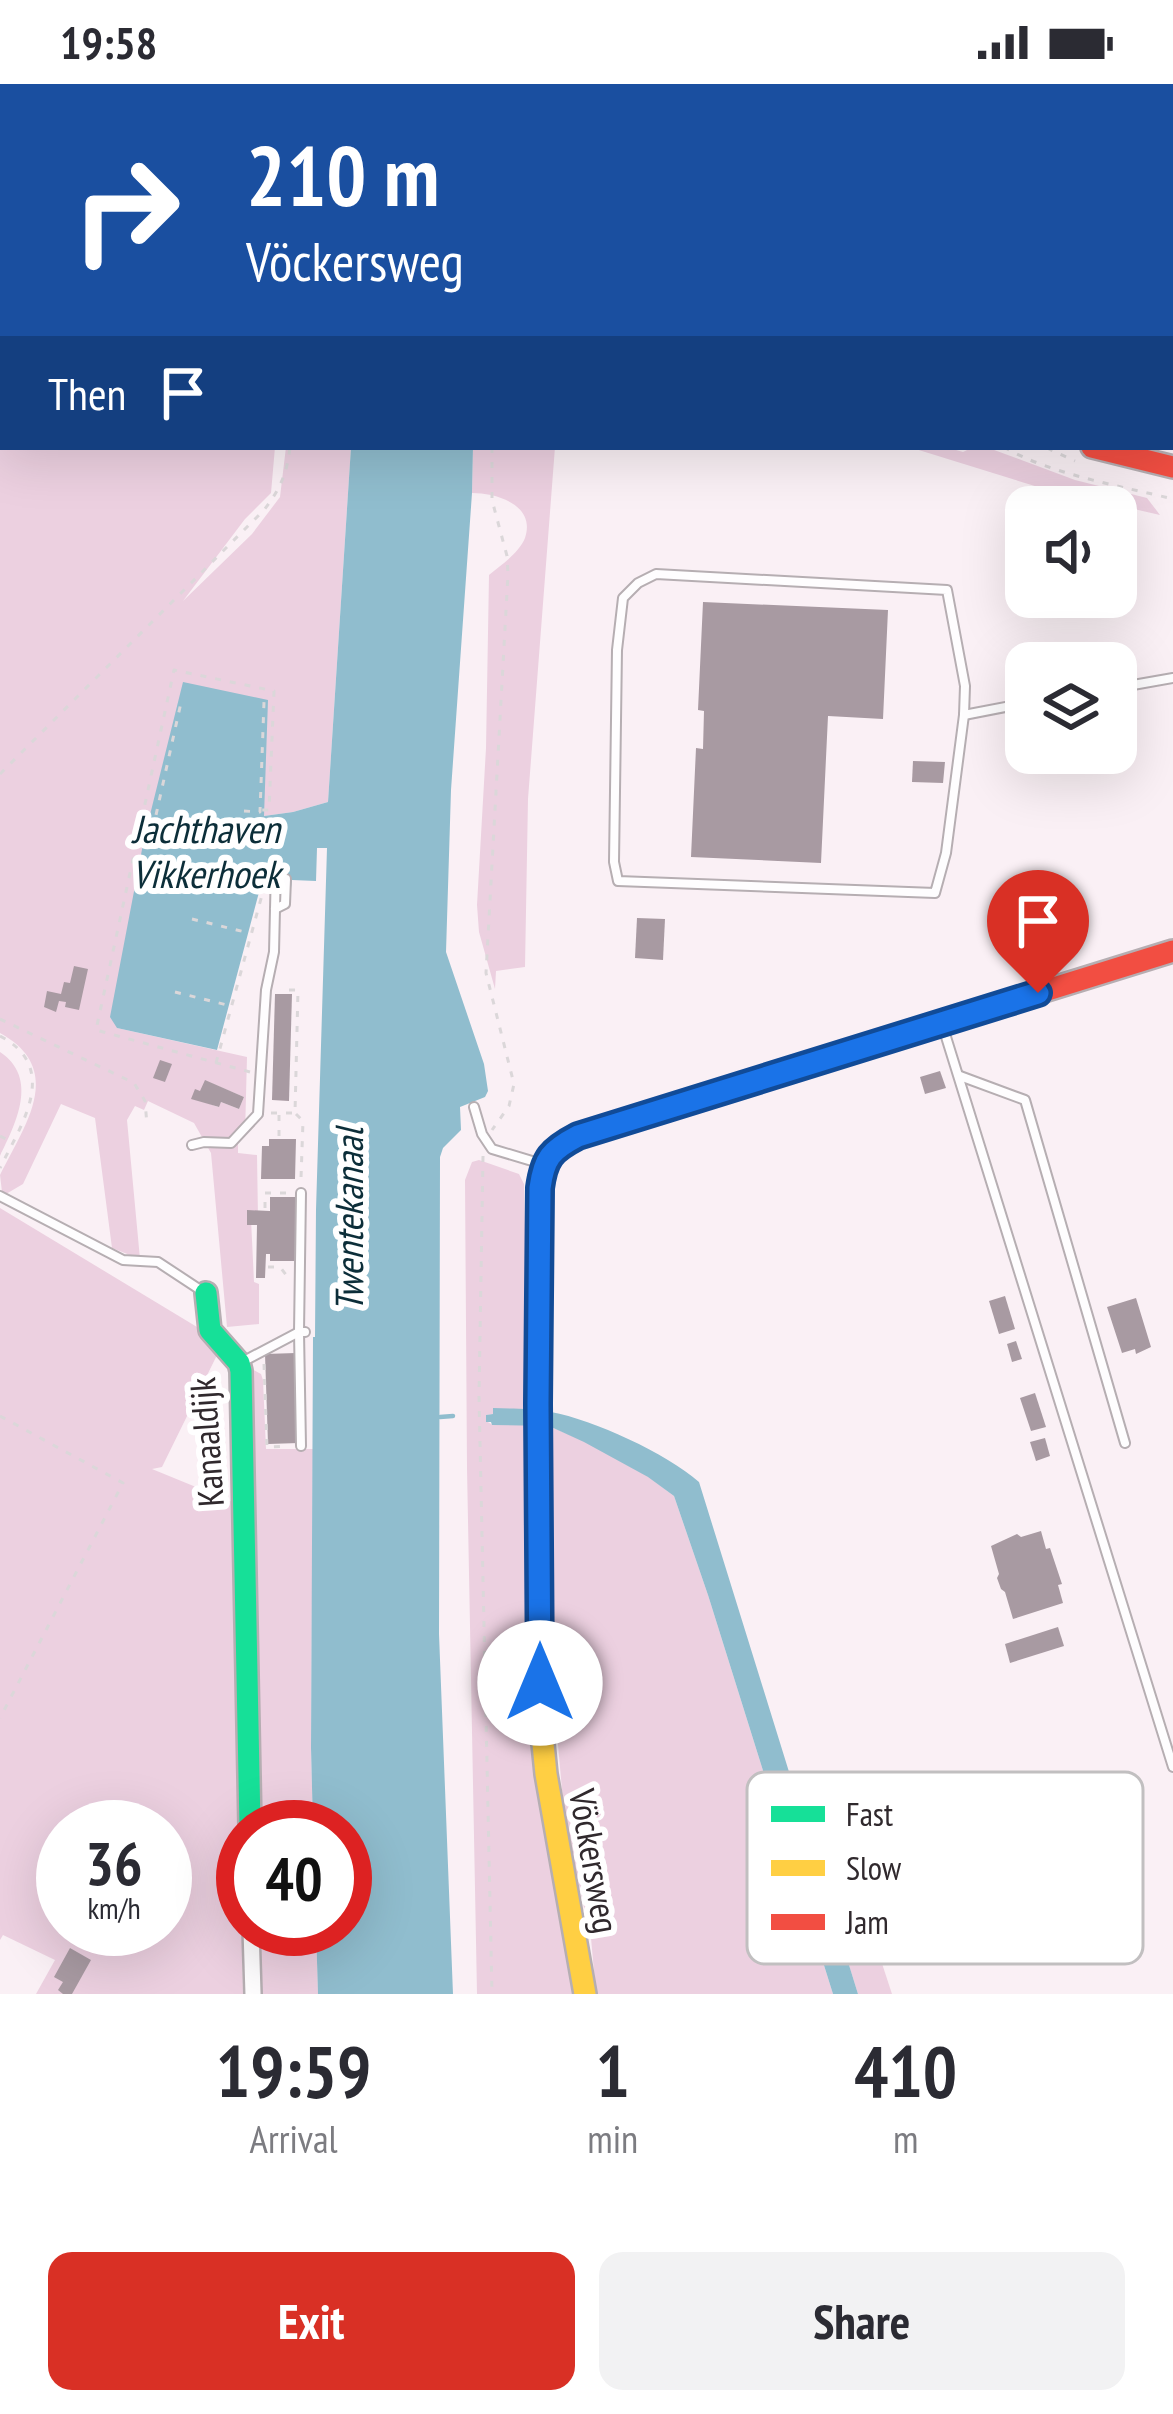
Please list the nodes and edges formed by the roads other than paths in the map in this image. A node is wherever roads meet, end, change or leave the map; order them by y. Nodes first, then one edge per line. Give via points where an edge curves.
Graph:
1 (1104, 450) edge
2 (1173, 467) edge
3 (1173, 678) edge
4 (1137, 684) edge
5 (1005, 708) edge
6 (964, 715) junction
7 (275, 866) dead end
8 (286, 879) dead end
9 (275, 909) junction
10 (1173, 951) edge
11 (942, 1022) junction
12 (959, 1076) junction
13 (474, 1107) dead end
14 (192, 1145) dead end
15 (543, 1165) junction
16 (301, 1193) road end
17 (0, 1196) edge
18 (206, 1294) joint
19 (302, 1332) junction
20 (239, 1364) junction
21 (1125, 1443) dead end
22 (302, 1446) road end
23 (1173, 1767) edge
24 (249, 1800) edge
25 (252, 1956) edge
26 (253, 1994) edge
27 (585, 1994) edge

1 - 2 street
3 - 4 lane
5 - 6 lane
6 - 6 lane via 947,590 656,574 623,598 618,881 934,892
7 - 9 lane
8 - 9 lane via 285,904
9 - 14 lane via 258,1114 231,1143
10 - 11 street
11 - 12 lane
11 - 15 street via 578,1136
12 - 21 lane via 1025,1100
12 - 23 lane
13 - 15 lane via 487,1143
15 - 27 street, Vöckersweg via 542,1734
16 - 19 lane
17 - 18 lane, Kanaaldijk via 123,1260 158,1262
18 - 20 street, Kanaaldijk via 210,1330
19 - 20 lane
19 - 22 lane
20 - 24 street, Kanaaldijk
25 - 26 street

